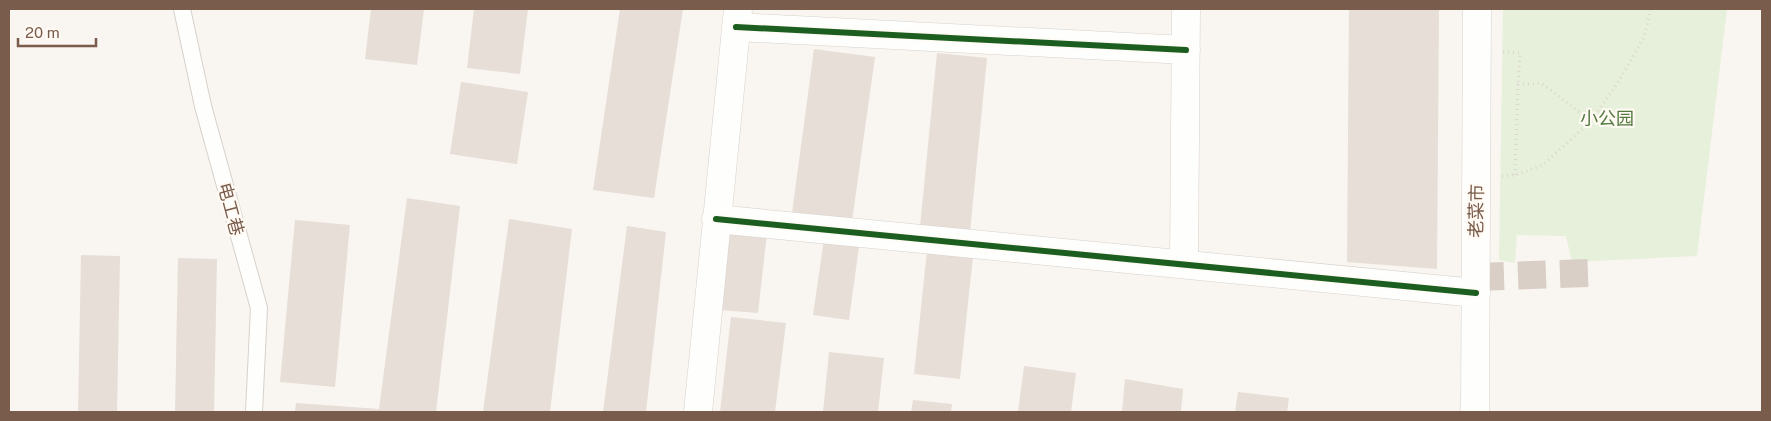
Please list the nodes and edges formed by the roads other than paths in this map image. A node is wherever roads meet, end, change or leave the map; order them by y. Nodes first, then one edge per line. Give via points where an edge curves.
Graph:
1 (182, 9) edge
2 (1186, 9) edge
3 (1477, 9) edge
4 (737, 18) edge
5 (1186, 50) junction
6 (716, 219) junction
7 (1184, 264) junction
8 (1476, 293) junction
9 (254, 412) edge
10 (698, 412) edge
11 (1475, 412) edge

1 - 9 lane, 电工巷 via 203,106 259,308
2 - 5 street
3 - 8 street, 老菜市
4 - 5 street
4 - 6 street
5 - 7 street
6 - 7 street
6 - 10 street
7 - 8 street
8 - 11 street, 老菜市

